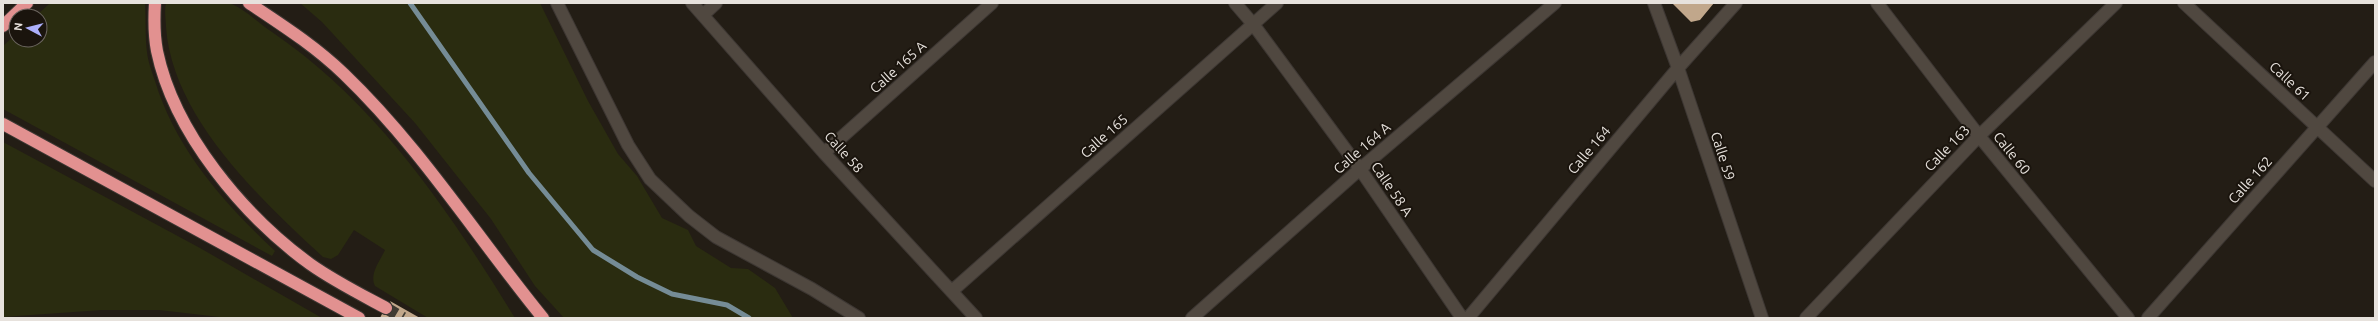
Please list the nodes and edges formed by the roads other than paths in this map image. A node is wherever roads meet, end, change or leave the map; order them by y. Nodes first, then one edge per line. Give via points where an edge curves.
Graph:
1 (27, 3) edge
2 (155, 3) edge
3 (249, 3) edge
4 (557, 3) edge
5 (692, 3) edge
6 (716, 3) edge
7 (992, 3) edge
8 (1235, 3) edge
9 (1277, 3) edge
10 (1555, 3) edge
11 (1654, 3) edge
12 (1736, 3) edge
13 (1877, 3) edge
14 (2116, 3) edge
15 (2184, 3) edge
16 (703, 15) junction
17 (1253, 24) junction
18 (3, 26) edge
19 (2375, 62) edge
20 (1678, 68) junction
21 (3, 124) edge
22 (2317, 127) junction
23 (1979, 136) junction
24 (824, 153) junction
25 (1360, 169) junction
26 (2375, 181) edge
27 (952, 291) junction
28 (386, 308) tunnel mouth
29 (359, 318) edge
30 (543, 318) edge
31 (859, 318) edge
32 (976, 318) edge
33 (1192, 318) edge
34 (1462, 318) edge
35 (1468, 318) edge
36 (1762, 318) edge
37 (1806, 318) edge
38 (2128, 318) edge
39 (2148, 318) edge

1 - 18 highway
2 - 28 highway via 154,31 157,51 168,85 184,121 218,174 239,199 291,249 328,276
3 - 30 highway via 306,42 343,72 377,106 444,185
4 - 31 street via 628,145 650,179 689,216 716,237 812,289
5 - 16 street, Calle 58
6 - 16 street
7 - 24 street, Calle 165 A
8 - 17 street, Calle 58 A
9 - 17 street, Calle 165
10 - 25 street, Calle 164 A
11 - 20 street, Calle 59
12 - 20 street, Calle 164
13 - 23 street, Calle 60
14 - 23 street, Calle 163
15 - 22 street, Calle 61
16 - 24 street, Calle 58
17 - 25 street, Calle 58 A
17 - 27 street, Calle 165
19 - 22 street, Calle 162
20 - 35 street, Calle 164
20 - 36 street, Calle 59
21 - 29 highway
22 - 26 street, Calle 61
22 - 39 street, Calle 162
23 - 37 street, Calle 163
23 - 38 street, Calle 60
24 - 27 street, Calle 58
25 - 33 street, Calle 164 A
25 - 34 street, Calle 58 A
27 - 32 street, Calle 58

